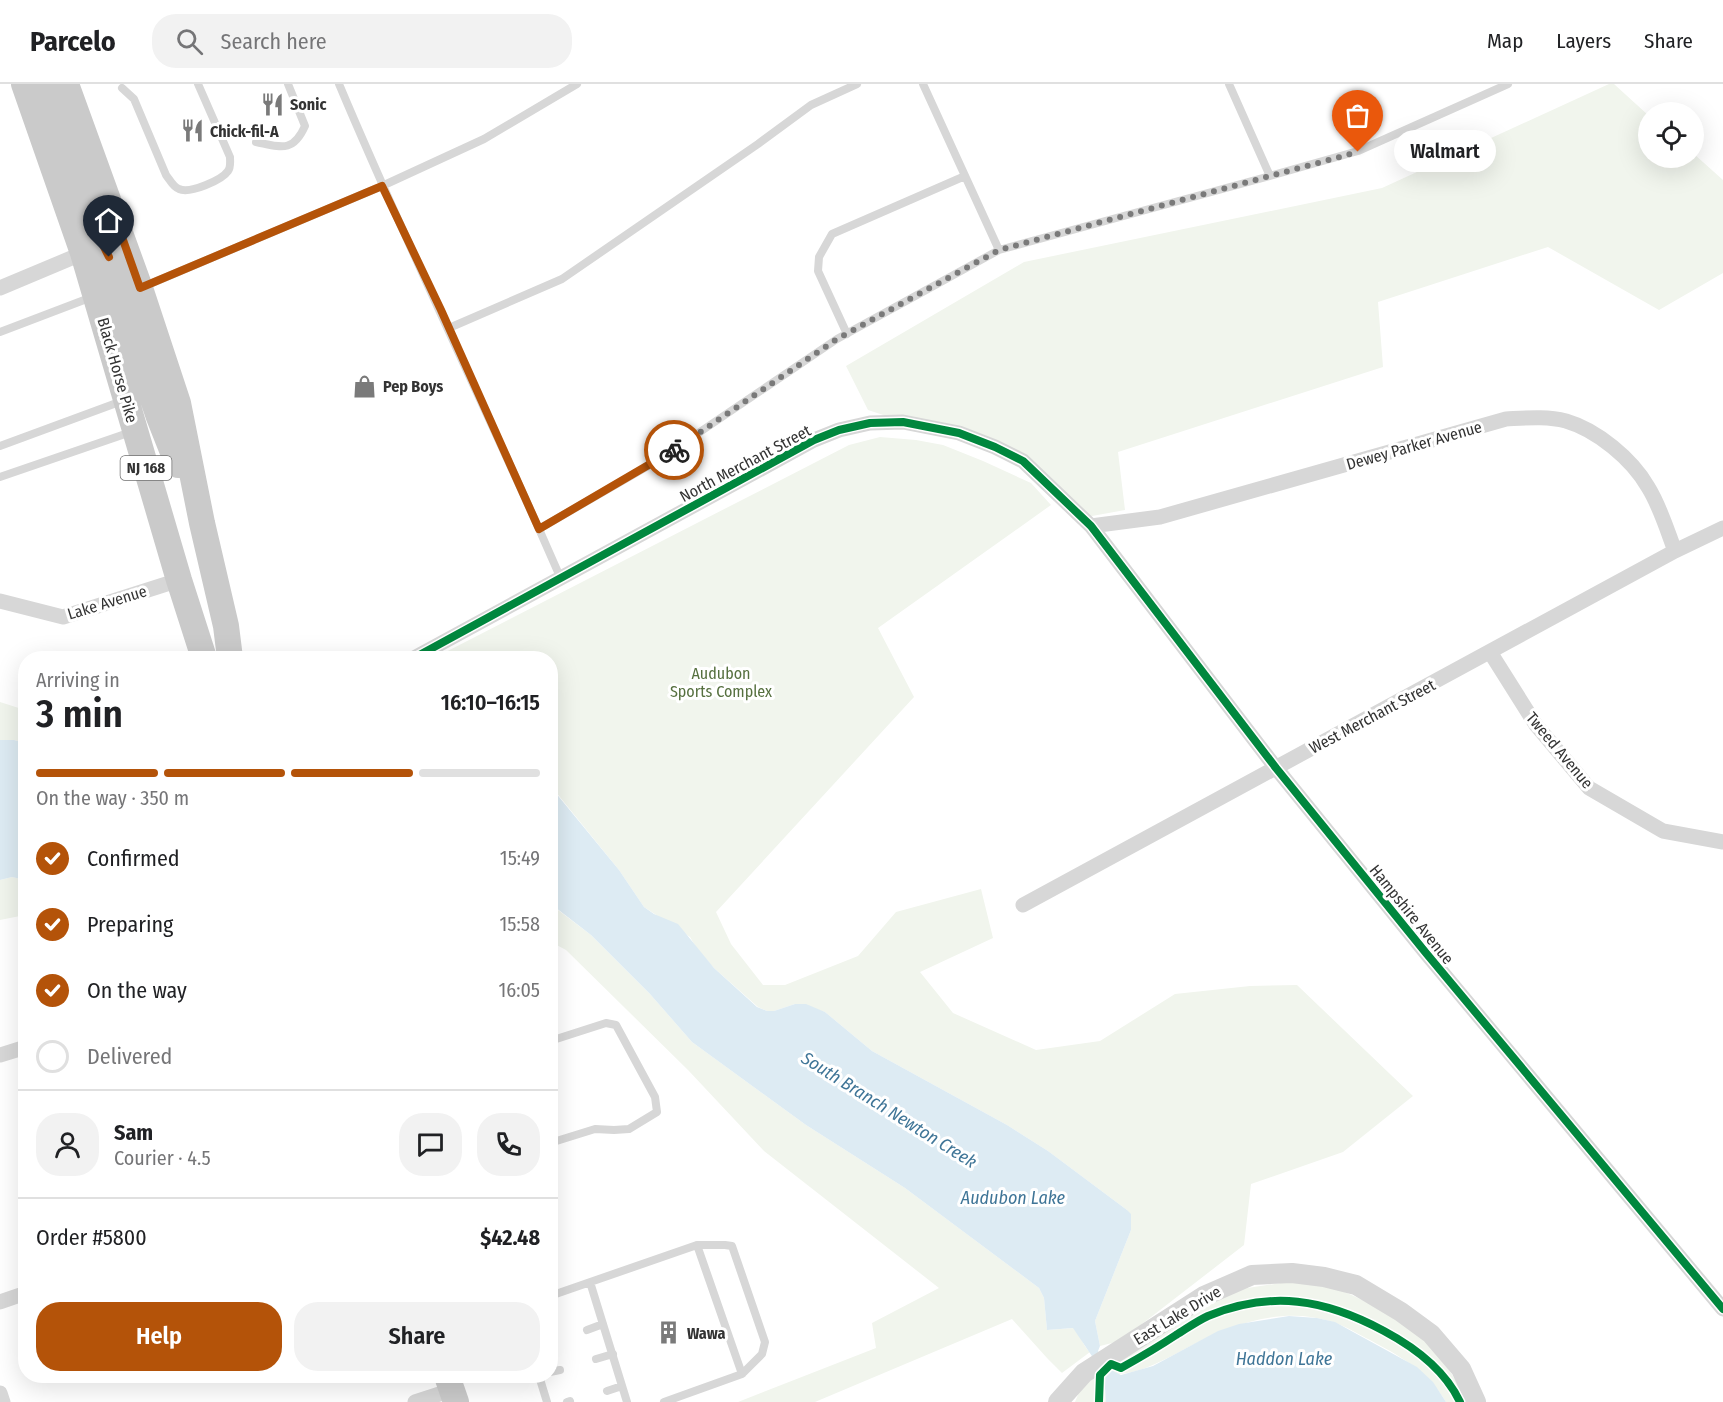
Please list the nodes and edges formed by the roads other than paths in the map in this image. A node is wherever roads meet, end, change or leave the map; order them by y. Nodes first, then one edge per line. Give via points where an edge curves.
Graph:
1 (24, 84) edge
2 (48, 84) edge
3 (66, 84) edge
4 (131, 84) edge
5 (198, 84) edge
6 (288, 84) edge
7 (339, 84) edge
8 (577, 84) edge
9 (857, 84) edge
10 (923, 84) edge
11 (1229, 84) edge
12 (1508, 84) edge
13 (121, 86) edge
14 (256, 142) dead end
15 (965, 176) junction
16 (1270, 177) junction
17 (382, 186) junction
18 (102, 245) junction
19 (999, 250) junction
20 (0, 288) edge
21 (113, 295) junction
22 (449, 328) junction
23 (0, 332) edge
24 (847, 334) junction
25 (126, 399) junction
26 (135, 431) junction
27 (0, 446) edge
28 (0, 477) edge
29 (1090, 526) junction
30 (1723, 528) edge
31 (539, 529) junction
32 (1675, 551) junction
33 (561, 579) junction
34 (179, 580) junction
35 (0, 601) edge
36 (202, 651) edge
37 (229, 651) edge
38 (427, 651) edge
39 (1490, 652) junction
40 (1276, 768) junction
41 (1723, 842) edge
42 (1023, 905) dead end
43 (558, 1038) edge
44 (18, 1049) edge
45 (0, 1055) edge
46 (558, 1141) edge
47 (698, 1245) junction
48 (590, 1282) junction
49 (558, 1293) edge
50 (18, 1296) edge
51 (0, 1302) edge
52 (1721, 1304) edge
53 (603, 1324) junction
54 (587, 1330) dead end
55 (613, 1354) junction
56 (596, 1359) dead end
57 (742, 1374) junction
58 (541, 1383) edge
59 (622, 1386) junction
60 (452, 1389) edge
61 (607, 1391) dead end
62 (0, 1393) edge
63 (3, 1402) edge
64 (415, 1402) edge
65 (547, 1402) edge
66 (627, 1402) edge
67 (664, 1402) edge
68 (1058, 1402) edge
69 (1476, 1402) edge

1 - 18 main road, Black Horse Pike / NJ 168
2 - 18 main road
3 - 18 main road, Black Horse Pike / NJ 168
4 - 13 lane
5 - 13 lane via 230,157 230,170 195,190 178,189 166,175 134,99
6 - 14 lane via 305,126 302,134 287,146
7 - 17 lane
8 - 17 lane via 484,139
9 - 22 lane via 811,105 562,279
10 - 15 lane
11 - 16 lane
12 - 16 lane via 1358,152
15 - 19 lane
15 - 24 lane via 832,234 819,258 818,271
16 - 19 lane
17 - 21 lane
17 - 22 lane
18 - 20 street
18 - 21 main road, Black Horse Pike / NJ 168
18 - 21 main road via 104,271
19 - 24 lane
21 - 23 lane
21 - 25 main road, Black Horse Pike / NJ 168
21 - 37 main road, Black Horse Pike / NJ 168 via 178,403
22 - 31 lane
24 - 31 lane via 660,459
25 - 26 main road, Black Horse Pike / NJ 168
25 - 27 lane
26 - 28 lane
26 - 34 main road, Black Horse Pike / NJ 168
29 - 32 street, Dewey Parker Avenue via 1160,518 1506,419 1545,418 1568,422 1603,439 1628,460 1649,487
29 - 33 street, North Merchant Street via 1023,461 995,447 927,426 870,423 814,440
29 - 40 street, Hampshire Avenue
30 - 32 street, West Merchant Street
31 - 33 lane
32 - 39 street, West Merchant Street
33 - 38 street, North Merchant Street
34 - 35 street, Lake Avenue via 63,617
34 - 36 main road, Black Horse Pike / NJ 168
39 - 40 street, West Merchant Street
39 - 41 street, Tweed Avenue via 1536,725 1589,788 1663,831
40 - 42 street, West Merchant Street
40 - 52 street, Hampshire Avenue
43 - 46 lane via 606,1023 616,1025 655,1097 657,1112 629,1129 595,1129
44 - 45 street
47 - 48 lane
47 - 57 lane
47 - 57 lane via 732,1246 765,1342 762,1354
48 - 49 lane
48 - 53 lane
50 - 51 street
53 - 54 lane
53 - 55 lane
55 - 56 lane
55 - 59 lane
57 - 67 lane
58 - 65 lane
59 - 61 lane
59 - 66 lane
60 - 64 street
62 - 63 street
68 - 69 street, East Lake Drive via 1084,1373 1204,1296 1252,1275 1292,1273 1356,1285 1401,1312 1431,1334 1461,1369

